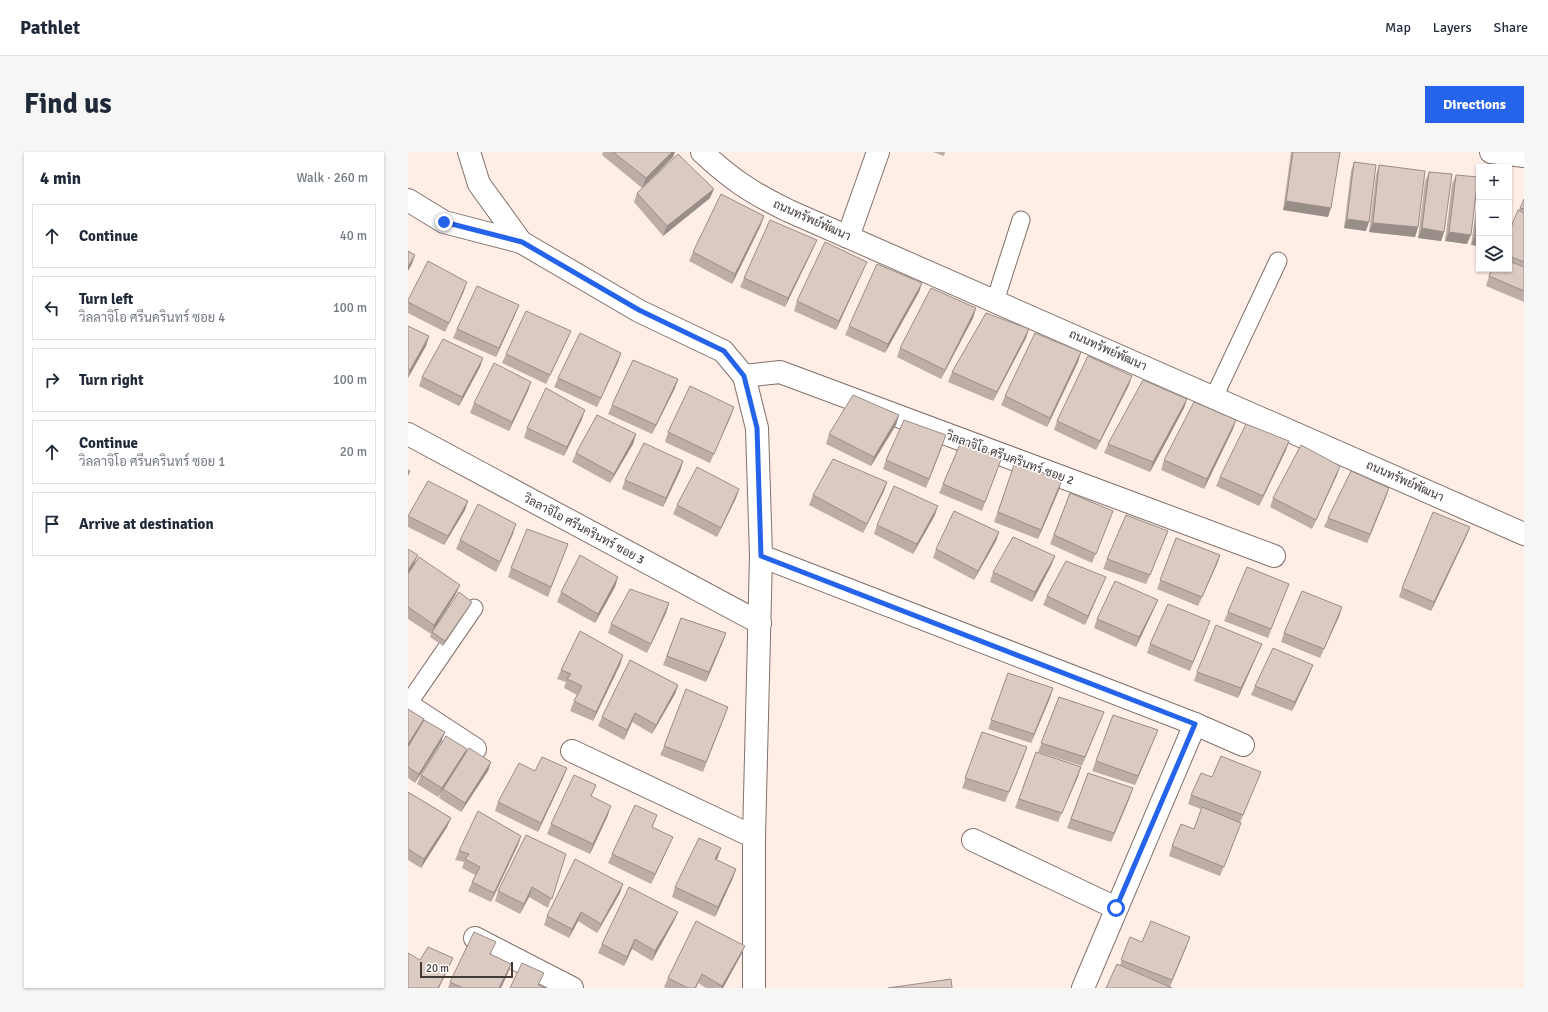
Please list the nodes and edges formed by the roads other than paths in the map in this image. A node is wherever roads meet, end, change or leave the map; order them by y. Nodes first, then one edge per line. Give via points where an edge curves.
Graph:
1 (469, 152) edge
2 (702, 152) edge
3 (878, 152) edge
4 (1491, 152) edge
5 (1524, 156) edge
6 (408, 200) edge
7 (1022, 220) dead end
8 (848, 237) junction
9 (522, 242) junction
10 (1278, 262) dead end
11 (995, 301) junction
12 (744, 376) junction
13 (1214, 397) junction
14 (408, 434) edge
15 (1524, 534) edge
16 (761, 556) junction
17 (1274, 556) dead end
18 (474, 608) dead end
19 (760, 623) junction
20 (408, 704) edge
21 (1195, 724) junction
22 (1243, 745) dead end
23 (474, 749) edge
24 (572, 751) dead end
25 (754, 837) junction
26 (974, 840) dead end
27 (1116, 908) junction
28 (474, 938) edge
29 (572, 988) edge
30 (754, 988) edge
31 (1083, 988) edge

1 - 9 street via 479,184
2 - 8 street, ถนนทรัพย์พัฒนา via 728,177 756,195
3 - 8 street
4 - 5 street
6 - 9 street via 444,222
7 - 11 lane
8 - 11 street, ถนนทรัพย์พัฒนา
9 - 12 street via 639,310 724,351
10 - 13 lane
11 - 13 street, ถนนทรัพย์พัฒนา
12 - 16 street via 757,428
12 - 17 street, วิลลาจิโอ ศรีนครินทร์ ซอย 2 via 780,372
13 - 15 street, ถนนทรัพย์พัฒนา
14 - 19 street, วิลลาจิโอ ศรีนครินทร์ ซอย 3
16 - 19 street
16 - 21 street
18 - 20 lane
19 - 25 street
20 - 23 street
21 - 22 street
21 - 27 street
24 - 25 street
25 - 30 street
26 - 27 street
27 - 31 street
28 - 29 street

